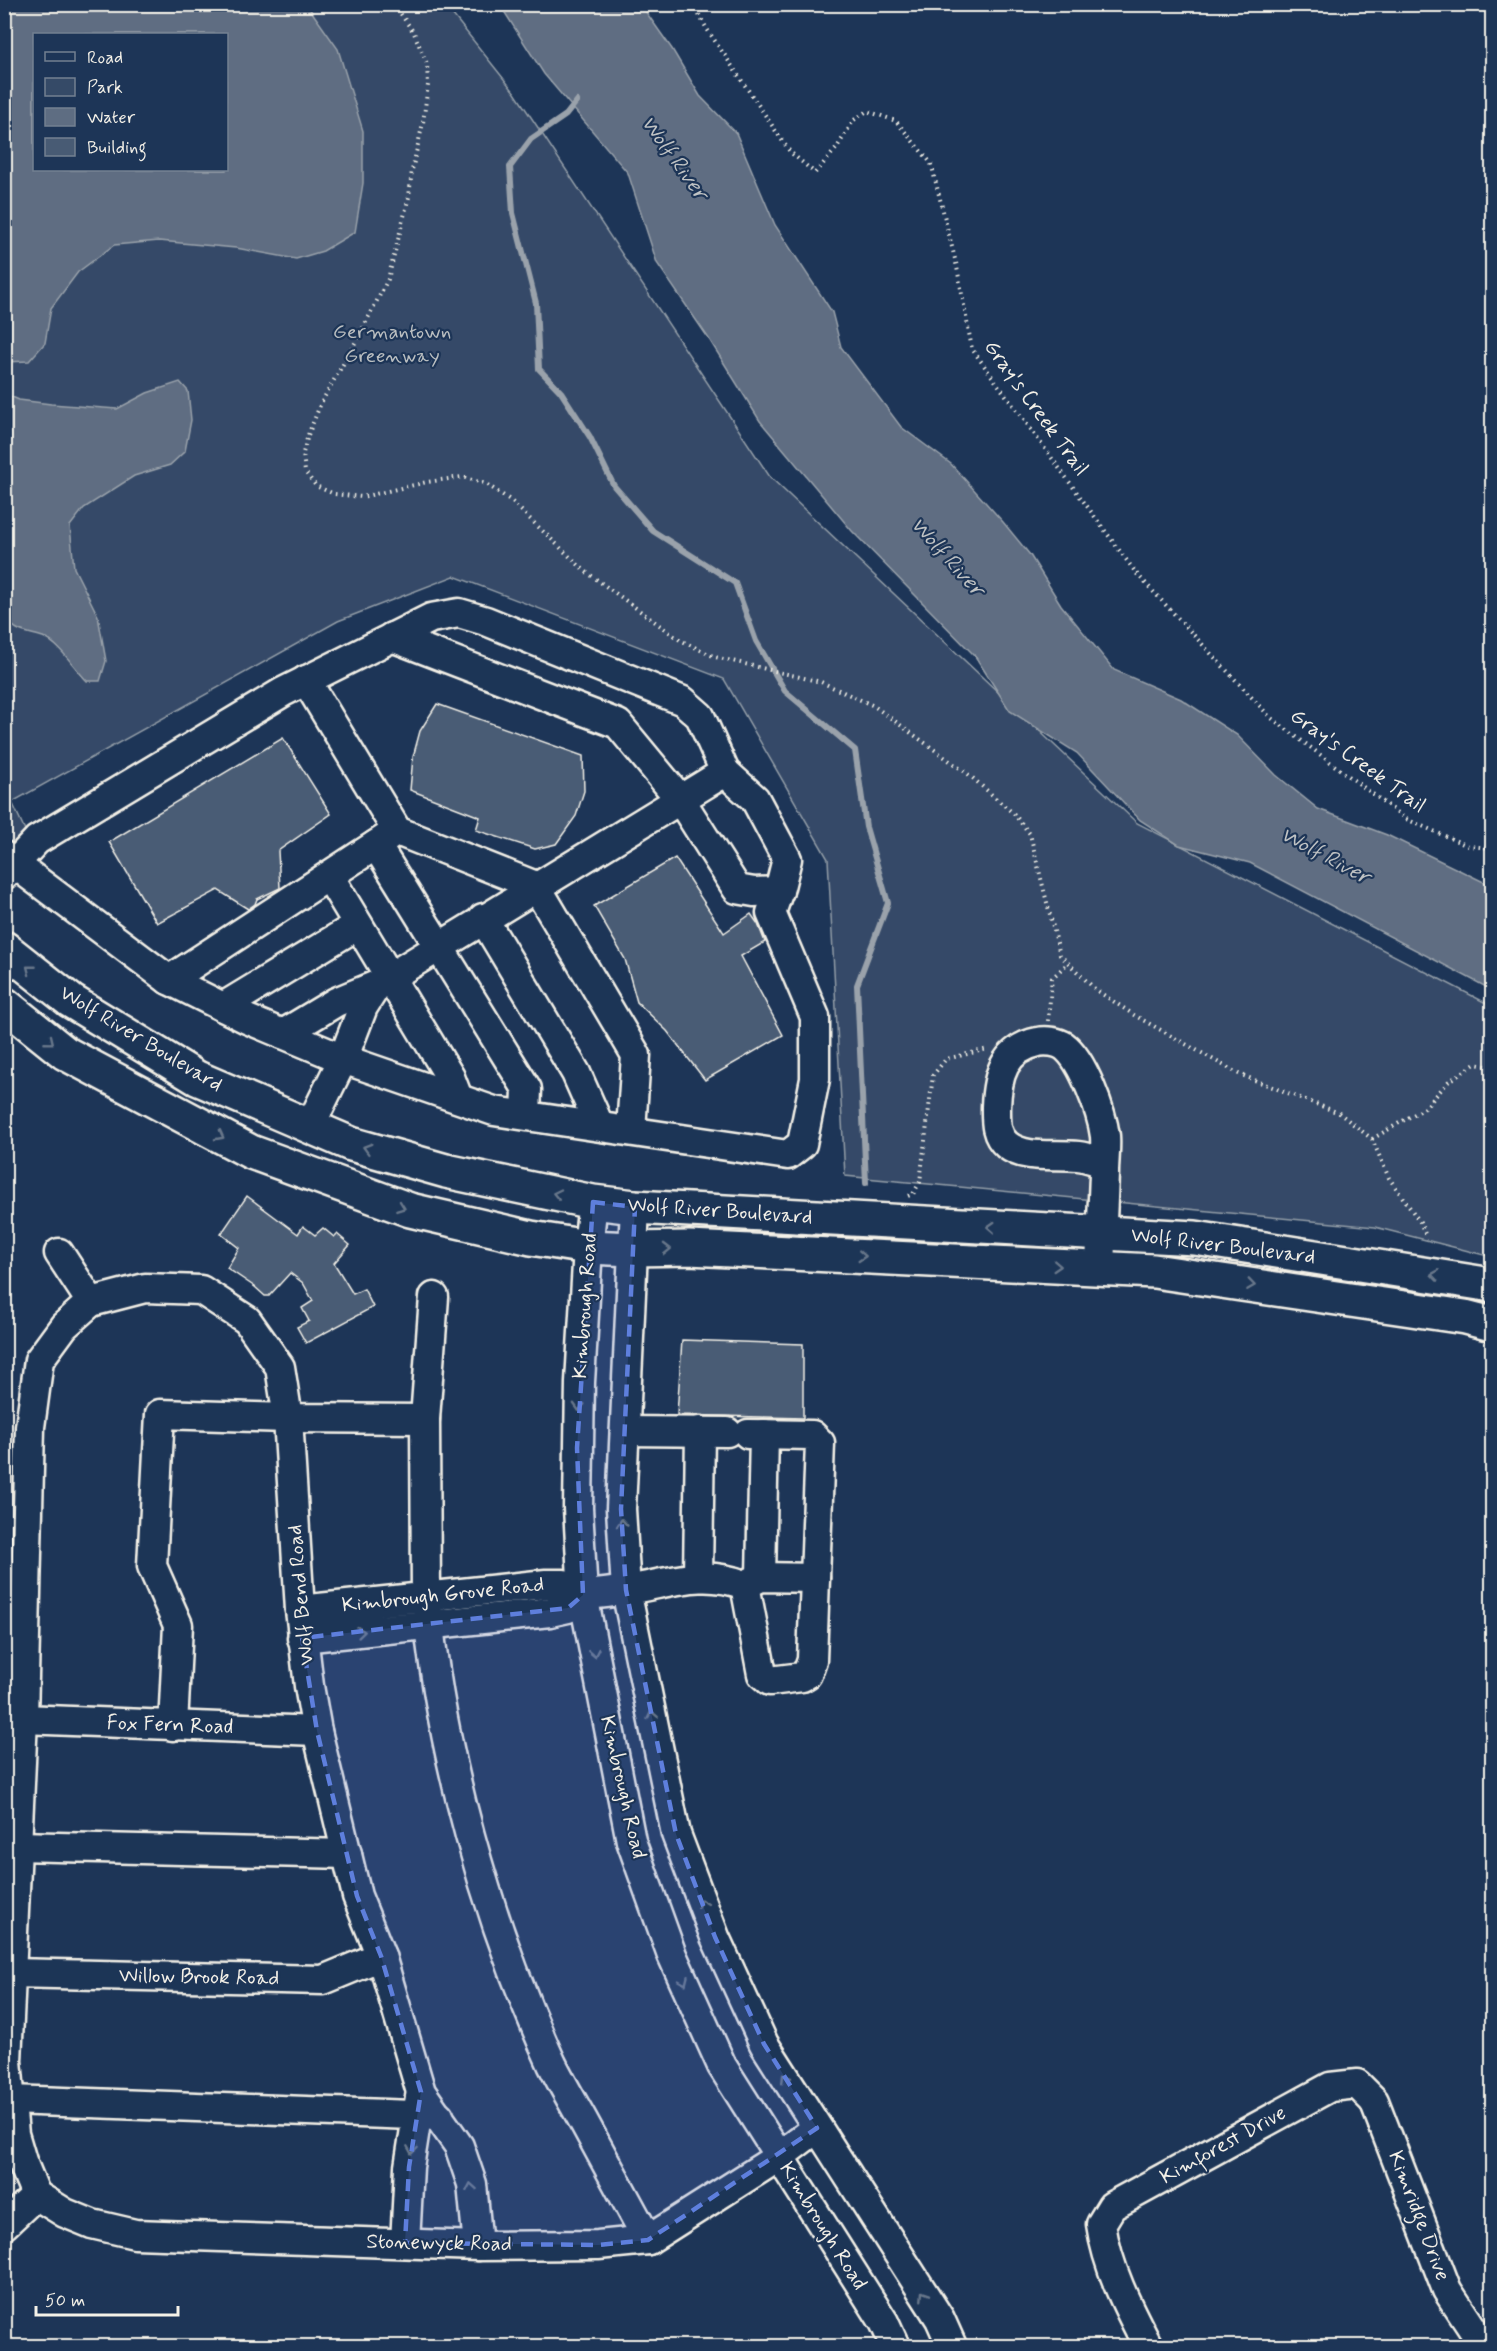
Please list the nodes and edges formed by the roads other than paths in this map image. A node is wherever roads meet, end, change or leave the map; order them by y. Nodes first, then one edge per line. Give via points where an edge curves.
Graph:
1 (392, 637) junction
2 (306, 680) junction
3 (725, 772) junction
4 (680, 800) junction
5 (387, 838) junction
6 (7, 865) edge
7 (329, 876) junction
8 (536, 886) junction
9 (779, 891) junction
10 (483, 918) junction
11 (358, 925) junction
12 (439, 945) junction
13 (4, 948) edge
14 (169, 980) junction
15 (383, 981) junction
16 (4, 1004) edge
17 (222, 1007) junction
18 (284, 1034) junction
19 (343, 1059) junction
20 (458, 1098) junction
21 (526, 1115) junction
22 (599, 1125) junction
23 (310, 1126) junction
24 (631, 1130) junction
25 (1104, 1163) junction
26 (593, 1202) junction
27 (635, 1207) junction
28 (1101, 1233) junction
29 (588, 1247) junction
30 (633, 1249) junction
31 (59, 1253) dead end
32 (1100, 1268) junction
33 (1492, 1285) edge
34 (434, 1297) dead end
35 (91, 1302) junction
36 (1492, 1324) edge
37 (288, 1418) junction
38 (425, 1419) junction
39 (625, 1431) junction
40 (735, 1433) junction
41 (698, 1577) junction
42 (815, 1578) junction
43 (753, 1581) junction
44 (626, 1590) junction
45 (583, 1595) junction
46 (426, 1596) junction
47 (300, 1610) junction
48 (429, 1625) junction
49 (302, 1638) junction
50 (23, 1719) junction
51 (173, 1726) junction
52 (317, 1731) junction
53 (17, 1846) junction
54 (347, 1854) junction
55 (381, 1956) junction
56 (11, 1973) junction
57 (1357, 2084) joint
58 (10, 2100) junction
59 (426, 2108) junction
60 (817, 2128) junction
61 (780, 2156) junction
62 (36, 2195) junction
63 (4, 2225) edge
64 (648, 2240) junction
65 (405, 2243) junction
66 (478, 2246) junction
67 (895, 2346) edge
68 (952, 2346) edge
69 (1148, 2346) edge
70 (1484, 2346) edge

1 - 2 street
1 - 3 street via 432,618 459,613 486,621 683,701 700,716
1 - 4 street via 618,724
2 - 5 street
2 - 6 street via 37,840
3 - 4 street
3 - 9 street via 755,800 787,860
4 - 8 street
4 - 9 street via 737,889
5 - 7 street
5 - 8 street
5 - 12 street
6 - 14 street
7 - 11 street
7 - 14 street
8 - 10 street
8 - 24 street via 636,1055
9 - 24 street via 771,913 816,1017 816,1079 802,1144 788,1155
10 - 12 street
10 - 22 street via 576,1073
11 - 15 street
11 - 17 street
12 - 15 street
12 - 21 street via 527,1089
23 -> 13 main road, Wolf River Boulevard via 197,1078 71,1001
14 - 17 street
15 - 18 street via 336,1002
15 - 19 street via 363,1007
15 - 20 street via 450,1077
16 -> 29 main road, Wolf River Boulevard via 65,1053 251,1152 410,1210
17 - 18 street
18 - 19 street
19 - 20 street
19 - 23 street
20 - 21 street via 495,1111
21 - 22 street
22 - 24 street
26 -> 23 main road, Wolf River Boulevard via 446,1171 351,1144
25 - 25 street via 1105,1136 1099,1108 1075,1059 1057,1043 1024,1045 1008,1059 997,1083 995,1125 1002,1139 1009,1147 1026,1154 1077,1156
25 - 28 street
26 - 27 main road, Wolf River Boulevard
26 - 29 street, Kimbrough Road
28 -> 27 main road, Wolf River Boulevard
27 - 30 street, Kimbrough Road
28 - 32 street
33 -> 28 main road, Wolf River Boulevard via 1195,1238
29 - 30 main road, Wolf River Boulevard
29 -> 45 street, Kimbrough Road via 578,1448
30 -> 32 main road, Wolf River Boulevard via 689,1248
30 - 39 street, Kimbrough Road
31 - 35 street
32 -> 36 main road, Wolf River Boulevard via 1154,1270
34 - 38 street
35 - 37 street, Wolf Bend Road via 145,1288 201,1290 247,1320 280,1367
35 - 50 street via 64,1326 39,1360 30,1427
37 - 38 street
37 - 47 street, Wolf Bend Road
37 - 51 street via 160,1414 152,1566 178,1625
38 - 46 street
39 - 40 street
44 -> 39 street, Kimbrough Road via 621,1509
40 - 41 street
40 - 42 street via 812,1435 820,1443
40 - 43 street
41 - 43 street, Kimbrough Grove Road
41 - 44 street, Kimbrough Grove Road
42 - 43 street, Kimbrough Grove Road
42 - 43 street via 812,1660 807,1674 770,1681 762,1674
44 - 45 street, Kimbrough Grove Road
60 -> 44 street, Kimbrough Road via 764,2044 715,1937 676,1834
45 - 46 street, Kimbrough Grove Road via 564,1584
45 - 48 street, Kimbrough Grove Road via 568,1608 550,1612
45 -> 61 street, Kimbrough Road via 635,1852 672,1955 722,2066
46 - 47 street, Kimbrough Grove Road
46 - 48 street
47 - 49 street, Wolf Bend Road
49 -> 48 street, Kimbrough Grove Road
48 - 64 street via 449,1747 480,1871 517,1979 553,2065
49 - 52 street, Wolf Bend Road
50 - 51 street, Fox Fern Road
50 - 53 street
51 - 52 street, Fox Fern Road
52 - 54 street, Wolf Bend Road
53 - 54 street
53 - 56 street
54 - 55 street, Wolf Bend Road via 357,1896
55 - 56 street, Willow Brook Road via 323,1980
55 - 59 street, Wolf Bend Road
56 - 58 street via 7,2061
57 - 69 street, Kimforest Drive via 1330,2087 1112,2206 1101,2224 1104,2248
57 - 70 street, Kimridge Drive via 1374,2101 1447,2290
58 - 59 street
58 - 62 street via 14,2133
59 -> 65 street, Wolf Bend Road via 409,2167
66 -> 59 street, Wolf Bend Road via 472,2184 459,2146
60 - 61 street, Stonewyck Road
68 -> 60 street, Kimbrough Road via 940,2319
61 - 64 street, Stonewyck Road
61 - 67 street, Kimbrough Road via 884,2322
62 - 63 street
62 - 65 street, Stonewyck Road via 92,2224 135,2234
64 - 66 street, Stonewyck Road via 598,2245
65 - 66 street, Stonewyck Road

